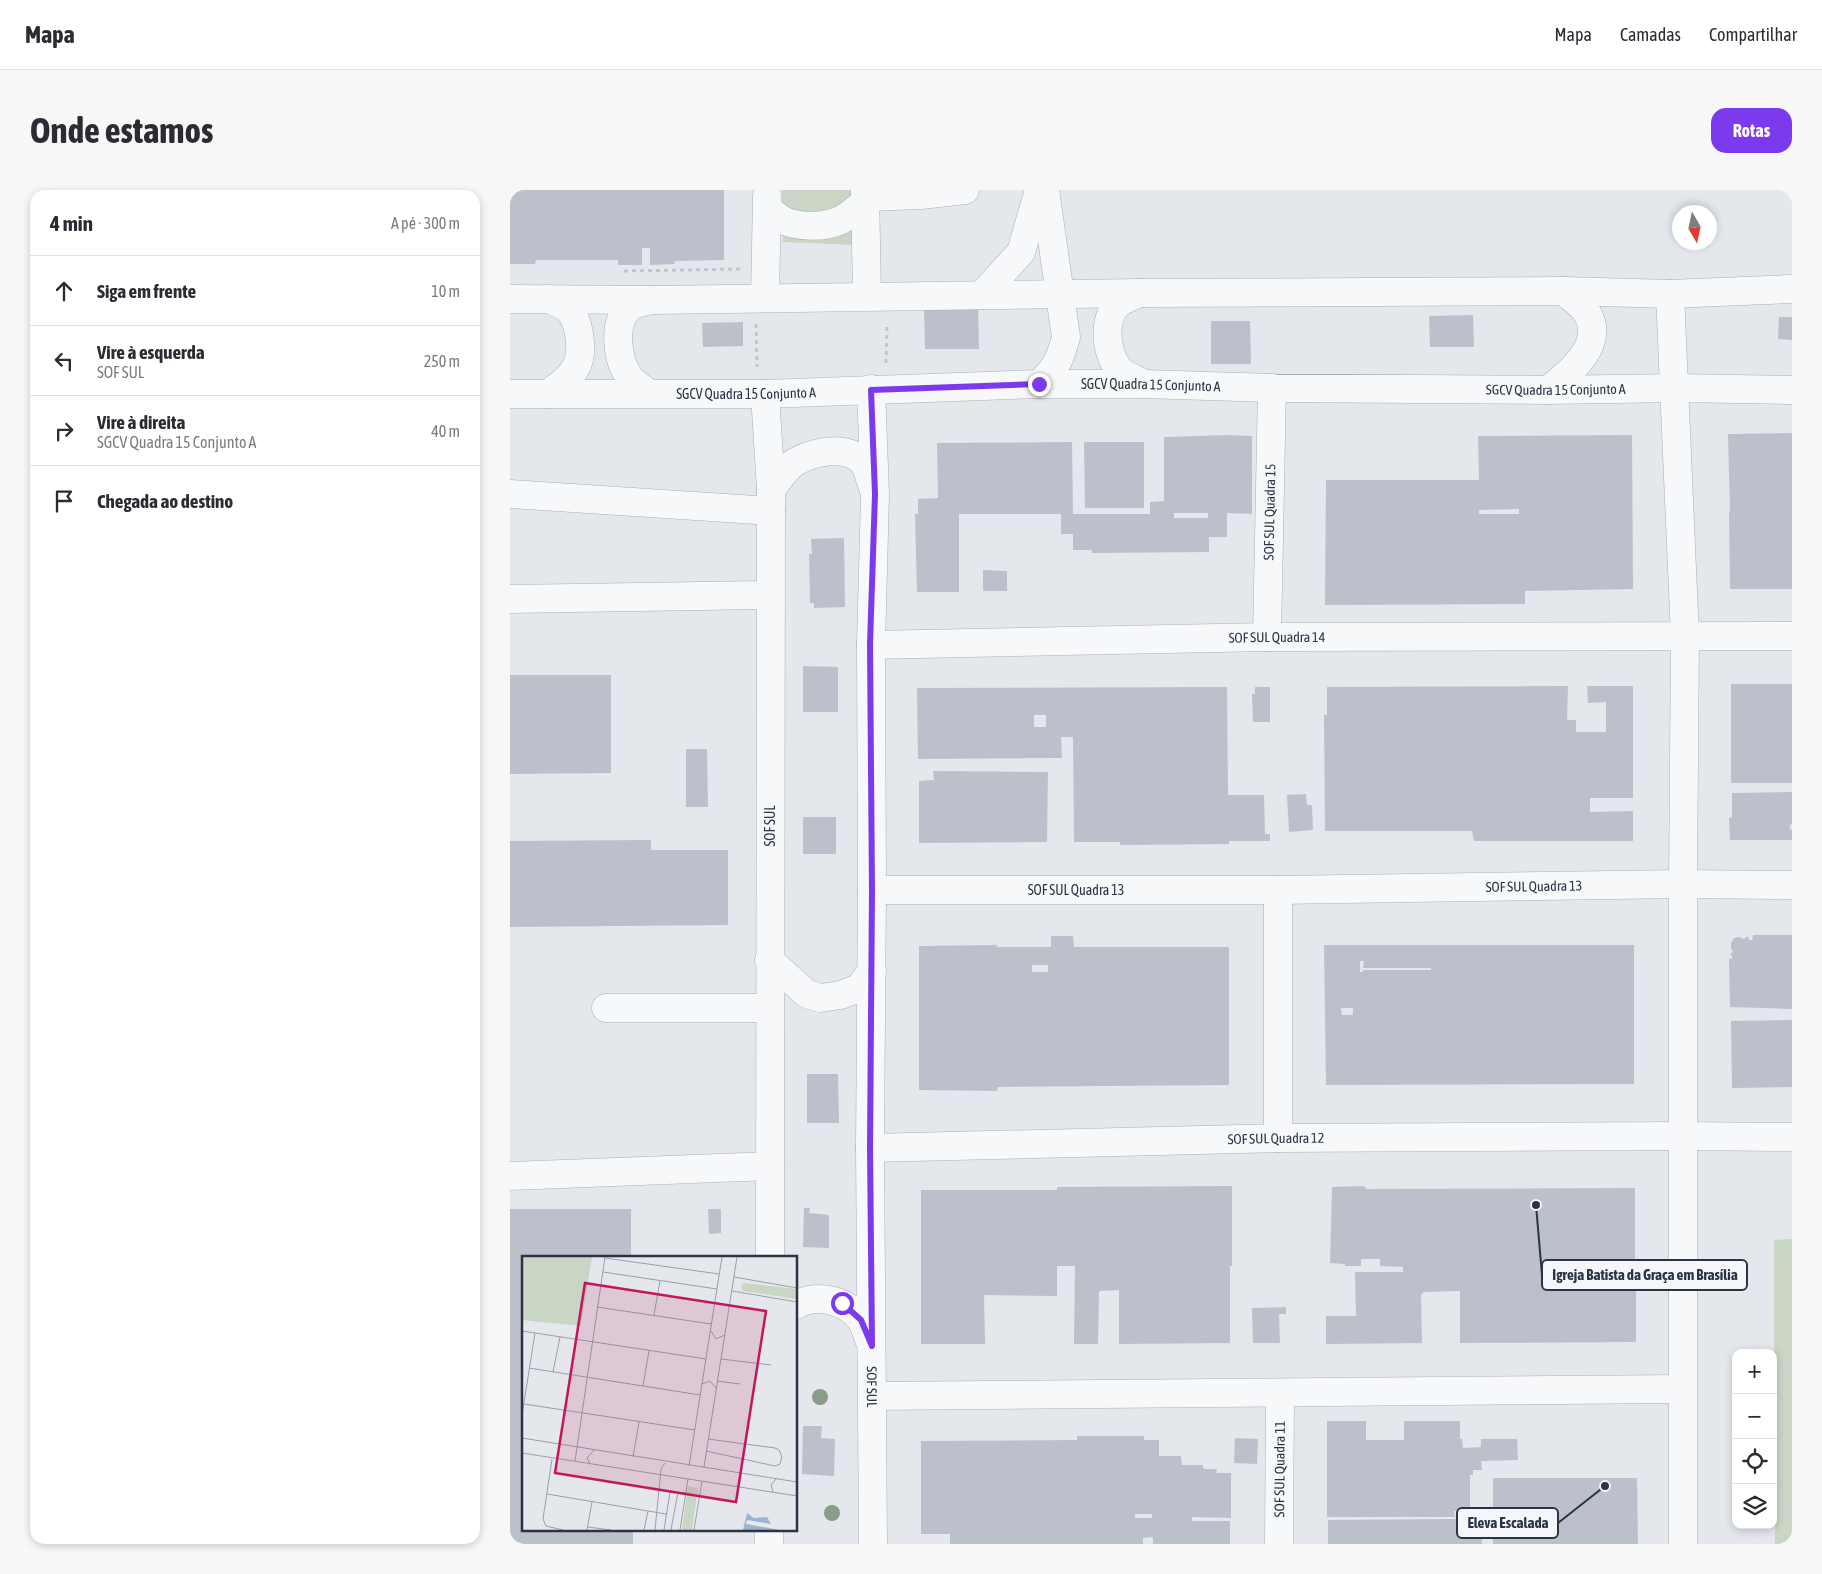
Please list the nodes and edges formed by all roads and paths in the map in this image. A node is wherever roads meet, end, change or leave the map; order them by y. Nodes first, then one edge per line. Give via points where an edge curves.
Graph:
1 (964, 190) edge
2 (1039, 190) edge
3 (1046, 190) edge
4 (921, 192) edge
5 (866, 196) edge
6 (767, 199) edge
7 (746, 269) dead end
8 (622, 271) dead end
9 (1792, 289) edge
10 (1564, 292) junction
11 (1140, 293) junction
12 (1059, 294) junction
13 (1670, 294) junction
14 (982, 295) junction
15 (876, 296) junction
16 (755, 298) junction
17 (510, 299) edge
18 (549, 299) junction
19 (652, 300) junction
20 (1039, 384) junction
21 (1144, 384) junction
22 (1272, 388) junction
23 (1676, 388) junction
24 (879, 389) junction
25 (1548, 390) junction
26 (1792, 390) edge
27 (648, 393) junction
28 (510, 394) edge
29 (548, 394) junction
30 (761, 394) junction
31 (510, 494) edge
32 (875, 494) junction
33 (771, 500) junction
34 (770, 595) junction
35 (510, 599) edge
36 (1792, 636) edge
37 (1268, 637) junction
38 (1685, 637) junction
39 (870, 644) junction
40 (1682, 884) junction
41 (1792, 885) edge
42 (872, 890) junction
43 (1278, 890) junction
44 (769, 960) junction
45 (872, 971) junction
46 (606, 1008) dead end
47 (769, 1008) junction
48 (1682, 1136) junction
49 (1792, 1137) edge
50 (1278, 1138) junction
51 (870, 1148) junction
52 (770, 1166) junction
53 (510, 1176) edge
54 (770, 1256) edge
55 (798, 1304) edge
56 (872, 1346) junction
57 (1682, 1389) junction
58 (1280, 1393) junction
59 (873, 1396) junction
60 (873, 1544) edge
61 (1279, 1544) edge
62 (1683, 1544) edge

1 - 4 street
2 - 14 street via 1021,252
3 - 12 street
4 - 5 street
5 - 6 street via 851,214 838,222 823,225 793,224 780,219
5 - 15 street
6 - 16 street
7 - 8 path
9 - 13 street
10 - 11 street
10 - 13 street
10 - 25 street via 1587,313 1592,331 1586,354
11 - 12 street
11 - 21 street via 1118,304 1109,319 1108,340 1112,359 1123,372
12 - 14 street
12 - 20 street via 1066,337 1054,370
13 - 23 street
14 - 15 street
15 - 16 street
15 - 24 path
16 - 19 street
16 - 30 path via 744,315 756,315
17 - 18 street
18 - 19 street
18 - 29 street via 568,309 578,327 580,347 577,366
19 - 27 street via 630,306 623,315 618,336 620,358 630,378
20 - 21 street, SGCV Quadra 15 Conjunto A
20 - 24 street, SGCV Quadra 15 Conjunto A
21 - 22 street, SGCV Quadra 15 Conjunto A
22 - 25 street, SGCV Quadra 15 Conjunto A
22 - 37 street, SOF SUL Quadra 15
23 - 25 street, SGCV Quadra 15 Conjunto A
23 - 26 street, SGCV Quadra 15 Conjunto A
23 - 38 street
24 - 30 street, SGCV Quadra 15 Conjunto A
24 - 32 street, SOF SUL
27 - 29 street, SGCV Quadra 15 Conjunto A
27 - 30 street, SGCV Quadra 15 Conjunto A
28 - 29 street, SGCV Quadra 15 Conjunto A
30 - 33 street, SOF SUL
31 - 33 street
32 - 33 street via 864,463 832,450 796,461
32 - 39 street, SOF SUL
33 - 34 street, SOF SUL
34 - 35 street
34 - 44 street, SOF SUL
36 - 38 street, SOF SUL Quadra 14
37 - 38 street, SOF SUL Quadra 14
37 - 39 street, SOF SUL Quadra 14
38 - 40 street
39 - 42 street, SOF SUL
40 - 41 street, SOF SUL Quadra 13
40 - 43 street, SOF SUL Quadra 13
40 - 48 street
42 - 43 street, SOF SUL Quadra 13
42 - 45 street, SOF SUL
43 - 50 street
44 - 45 street via 807,994 820,998 859,988
44 - 47 street, SOF SUL
45 - 51 street, SOF SUL
46 - 47 street
47 - 52 street, SOF SUL
48 - 49 street, SOF SUL Quadra 12
48 - 50 street, SOF SUL Quadra 12
48 - 57 street
50 - 51 street, SOF SUL Quadra 12
51 - 56 street, SOF SUL
52 - 53 street
52 - 54 street, SOF SUL
55 - 56 street via 823,1299 842,1303 861,1320
56 - 59 street, SOF SUL
57 - 58 street
57 - 62 street
58 - 59 street
58 - 61 street, SOF SUL Quadra 11
59 - 60 street, SOF SUL

